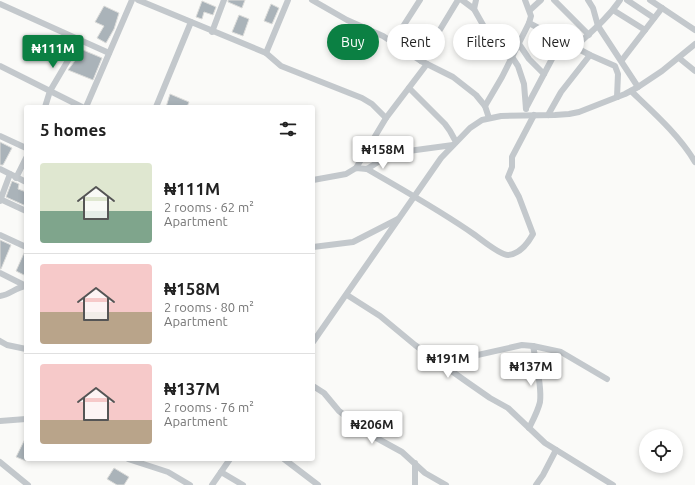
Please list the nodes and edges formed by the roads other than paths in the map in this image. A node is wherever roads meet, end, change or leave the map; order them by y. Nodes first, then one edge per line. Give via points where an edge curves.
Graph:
1 (132, 0) edge
2 (138, 0) edge
3 (224, 0) edge
4 (288, 0) edge
5 (312, 0) edge
6 (420, 0) edge
7 (458, 0) edge
8 (462, 0) edge
9 (476, 0) edge
10 (525, 0) edge
11 (541, 0) edge
12 (554, 0) edge
13 (588, 0) edge
14 (620, 0) edge
15 (627, 0) edge
16 (650, 0) edge
17 (154, 3) edge
18 (0, 4) edge
19 (662, 8) junction
20 (474, 9) junction
21 (530, 10) junction
22 (613, 10) junction
23 (654, 18) junction
24 (191, 22) junction
25 (529, 23) joint
26 (405, 24) edge
27 (443, 24) edge
28 (482, 24) edge
29 (598, 26) junction
30 (645, 30) junction
31 (695, 30) edge
32 (212, 32) junction
33 (589, 35) junction
34 (387, 38) edge
35 (80, 40) junction
36 (584, 40) edge
37 (520, 42) edge
38 (695, 44) edge
39 (520, 46) edge
40 (584, 51) edge
41 (109, 53) junction
42 (266, 53) junction
43 (590, 54) junction
44 (679, 58) junction
45 (421, 60) edge
46 (511, 60) edge
47 (514, 60) edge
48 (551, 60) edge
49 (622, 60) junction
50 (427, 64) junction
51 (0, 66) edge
52 (695, 71) edge
53 (544, 74) junction
54 (638, 87) junction
55 (409, 88) junction
56 (631, 91) junction
57 (50, 92) junction
58 (618, 97) junction
59 (46, 105) edge
60 (78, 105) edge
61 (87, 105) edge
62 (157, 105) edge
63 (485, 106) junction
64 (524, 112) junction
65 (534, 115) junction
66 (548, 115) junction
67 (386, 118) junction
68 (489, 118) junction
69 (0, 136) edge
70 (454, 144) junction
71 (24, 147) edge
72 (24, 162) edge
73 (695, 162) edge
74 (356, 168) junction
75 (0, 169) edge
76 (367, 169) junction
77 (10, 174) junction
78 (16, 178) junction
79 (315, 180) edge
80 (24, 181) edge
81 (414, 196) junction
82 (0, 200) edge
83 (24, 210) edge
84 (399, 219) junction
85 (0, 236) edge
86 (24, 246) edge
87 (315, 247) edge
88 (0, 273) edge
89 (24, 285) edge
90 (24, 286) edge
91 (347, 295) junction
92 (0, 296) edge
93 (315, 339) edge
94 (0, 341) edge
95 (533, 346) junction
96 (24, 349) edge
97 (442, 363) junction
98 (607, 379) dead end
99 (315, 387) edge
100 (24, 419) edge
101 (0, 421) edge
102 (529, 428) junction
103 (556, 450) junction
104 (134, 461) edge
105 (229, 461) edge
106 (287, 461) edge
107 (0, 462) edge
108 (415, 463) junction
109 (221, 472) junction
110 (28, 485) edge
111 (190, 485) edge
112 (212, 485) edge
113 (242, 485) edge
114 (318, 485) edge
115 (415, 485) edge
116 (446, 485) edge
117 (536, 485) edge
118 (613, 485) edge

1 - 41 street
2 - 17 street
3 - 32 street
4 - 42 street
5 - 34 street
6 - 26 street
7 - 27 street
8 - 20 street
9 - 20 street
10 - 21 street
11 - 21 street
12 - 33 street
13 - 29 street
14 - 22 street
15 - 23 street
16 - 19 street
17 - 24 street
18 - 35 street
19 - 23 street
19 - 31 street
20 - 28 street
21 - 25 street
22 - 29 street
22 - 30 street
23 - 30 street
24 - 32 street
24 - 62 street
25 - 37 street
29 - 33 street
29 - 49 street
30 - 49 street
32 - 42 street
33 - 36 street
35 - 41 street
35 - 57 street
38 - 44 street
39 - 53 street
40 - 43 street
41 - 61 street
42 - 67 street via 281,66 362,98
43 - 58 street via 616,66
43 - 66 street via 561,92
44 - 52 street
44 - 54 street
45 - 50 street
46 - 63 street
47 - 64 street via 524,84
48 - 53 street
49 - 54 street
50 - 55 street
50 - 63 street via 466,86
51 - 57 street
53 - 64 street
54 - 56 street
55 - 67 street
55 - 70 street via 445,124
56 - 58 street
56 - 73 street via 680,141
57 - 59 street
57 - 60 street
58 - 66 street via 579,112
63 - 68 street
64 - 65 street
64 - 68 street
65 - 66 street
65 - 81 street via 512,157 508,177 519,197 532,234 530,241 516,253 507,255 500,252
67 - 74 street
68 - 70 street via 470,128
69 - 71 street
70 - 76 street via 401,152 386,157
70 - 81 street
72 - 78 street
74 - 76 street
74 - 79 street via 346,174
75 - 77 street
76 - 81 street
77 - 78 street
77 - 82 street
78 - 80 street
81 - 84 street
82 - 83 street
84 - 87 street via 353,242
84 - 91 street
85 - 86 street
88 - 89 street
90 - 92 street
91 - 93 street
91 - 97 street via 380,316
94 - 96 street
95 - 97 street via 522,345
95 - 98 street via 561,352
95 - 102 street via 540,401
97 - 102 street via 508,408
99 - 108 street via 339,411
100 - 101 street
102 - 103 street
103 - 117 street
103 - 118 street
104 - 111 street via 168,472
105 - 109 street
106 - 114 street
107 - 110 street
108 - 115 street
108 - 116 street via 425,473
109 - 112 street
109 - 113 street

